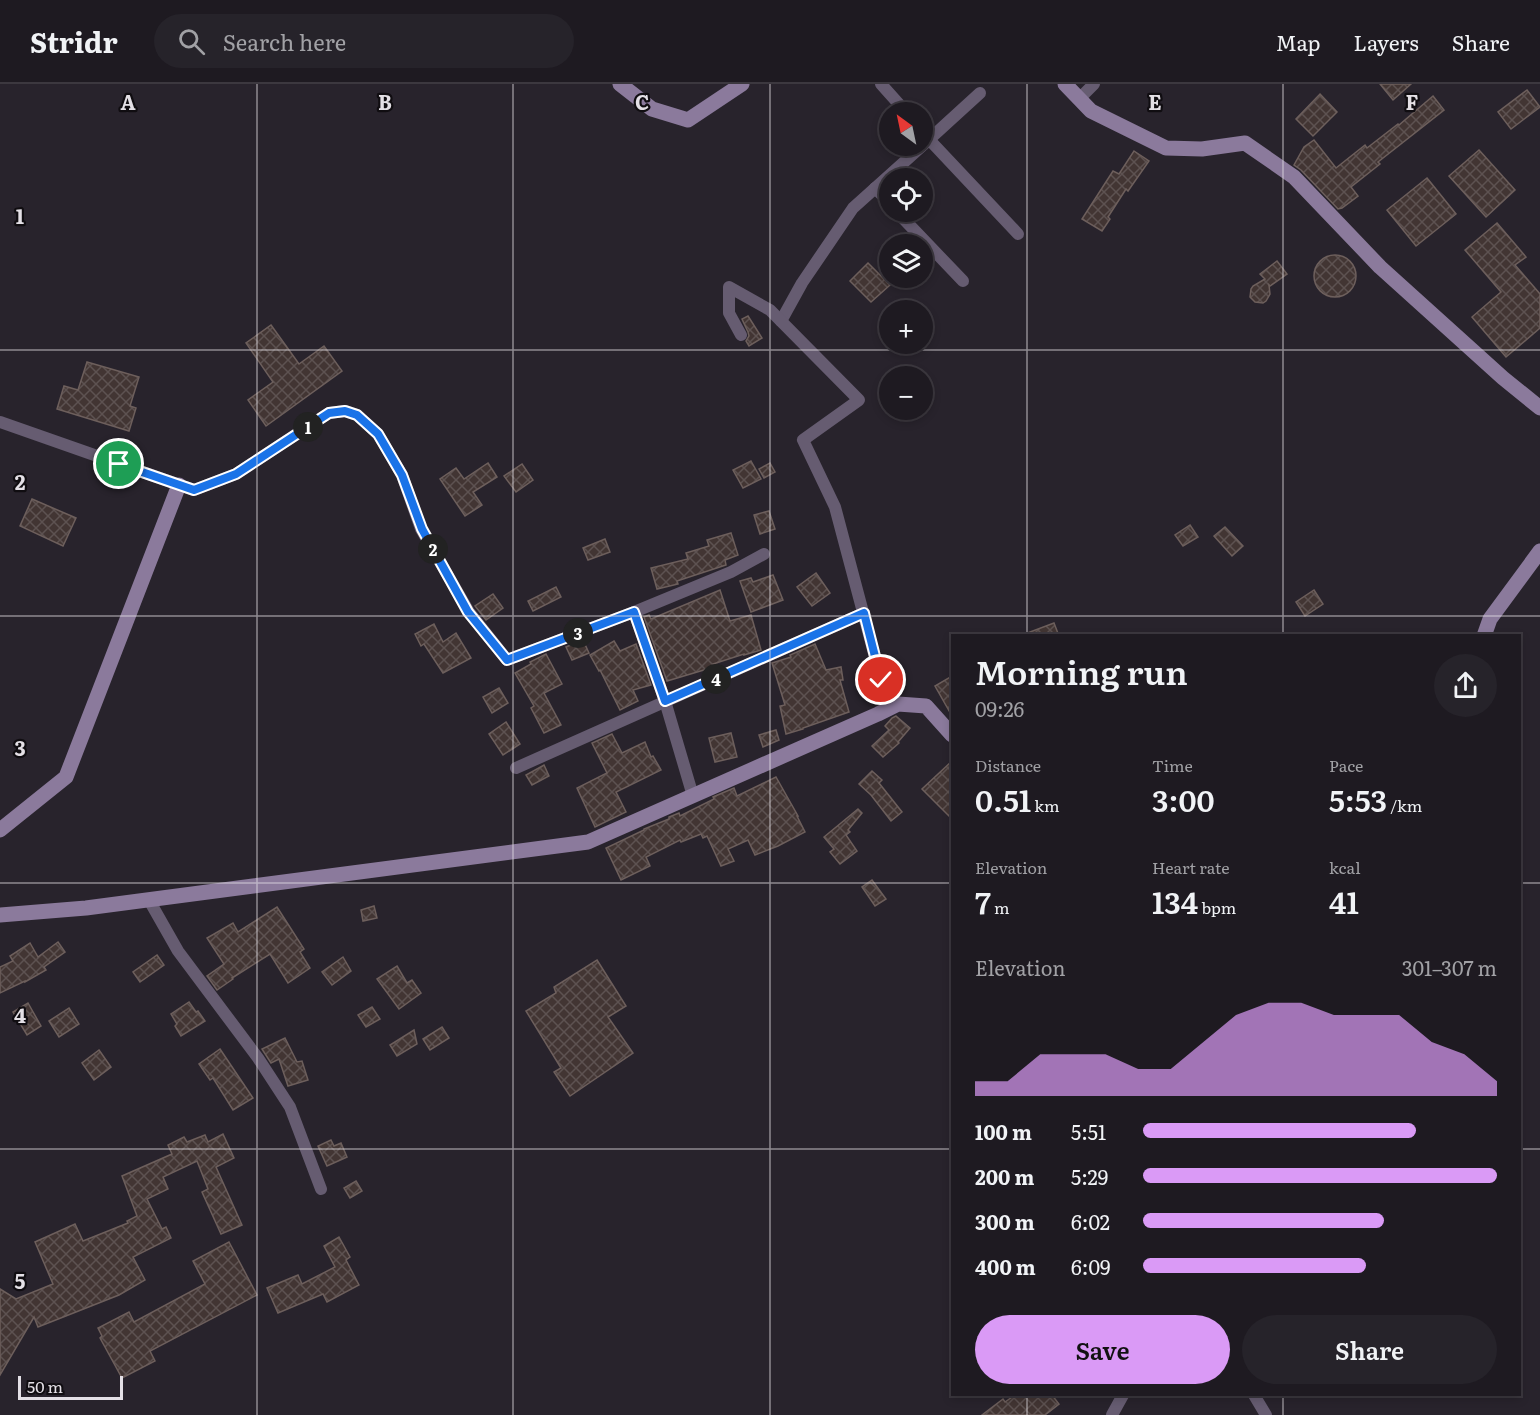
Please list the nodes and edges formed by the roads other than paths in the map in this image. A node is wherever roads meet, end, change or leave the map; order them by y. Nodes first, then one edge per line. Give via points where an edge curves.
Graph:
1 (620, 84) edge
2 (742, 84) edge
3 (881, 84) edge
4 (1065, 84) edge
5 (1094, 84) edge
6 (980, 93) dead end
7 (1079, 99) junction
8 (897, 102) edge
9 (933, 133) edge
10 (933, 150) edge
11 (908, 156) edge
12 (875, 188) junction
13 (879, 192) edge
14 (907, 222) edge
15 (1018, 234) dead end
16 (963, 281) dead end
17 (781, 321) junction
18 (741, 335) dead end
19 (1540, 408) edge
20 (0, 422) edge
21 (179, 484) junction
22 (1540, 551) edge
23 (764, 554) dead end
24 (634, 612) junction
25 (864, 613) junction
26 (1485, 634) edge
27 (665, 701) junction
28 (898, 704) junction
29 (951, 734) edge
30 (516, 768) dead end
31 (693, 796) junction
32 (0, 830) edge
33 (149, 900) junction
34 (0, 915) edge
35 (321, 1189) dead end
36 (1123, 1396) edge
37 (1255, 1396) edge
38 (1112, 1415) edge
39 (1266, 1415) edge

1 - 2 street via 652,109 688,120
3 - 8 street
4 - 7 street
5 - 7 street
6 - 9 street
7 - 19 street via 1091,111 1166,148 1202,149 1245,143 1294,177 1380,267
10 - 15 street
11 - 12 street
12 - 13 street
12 - 17 street via 853,208
14 - 16 street
17 - 18 street via 770,310 729,287 729,313
17 - 25 street via 859,400 803,440 835,507
20 - 21 street
21 - 24 street via 194,490 236,474 329,413 345,411 357,415 378,434 402,475 422,529 468,612 507,660
21 - 32 street via 66,777
22 - 26 street via 1490,619
23 - 24 street
24 - 27 street
25 - 27 street
25 - 28 street via 881,680
27 - 30 street
27 - 31 street
28 - 29 street via 926,706
28 - 31 street
31 - 33 street via 588,842
33 - 34 street
33 - 35 street via 178,951 290,1107
36 - 38 street
37 - 39 street

